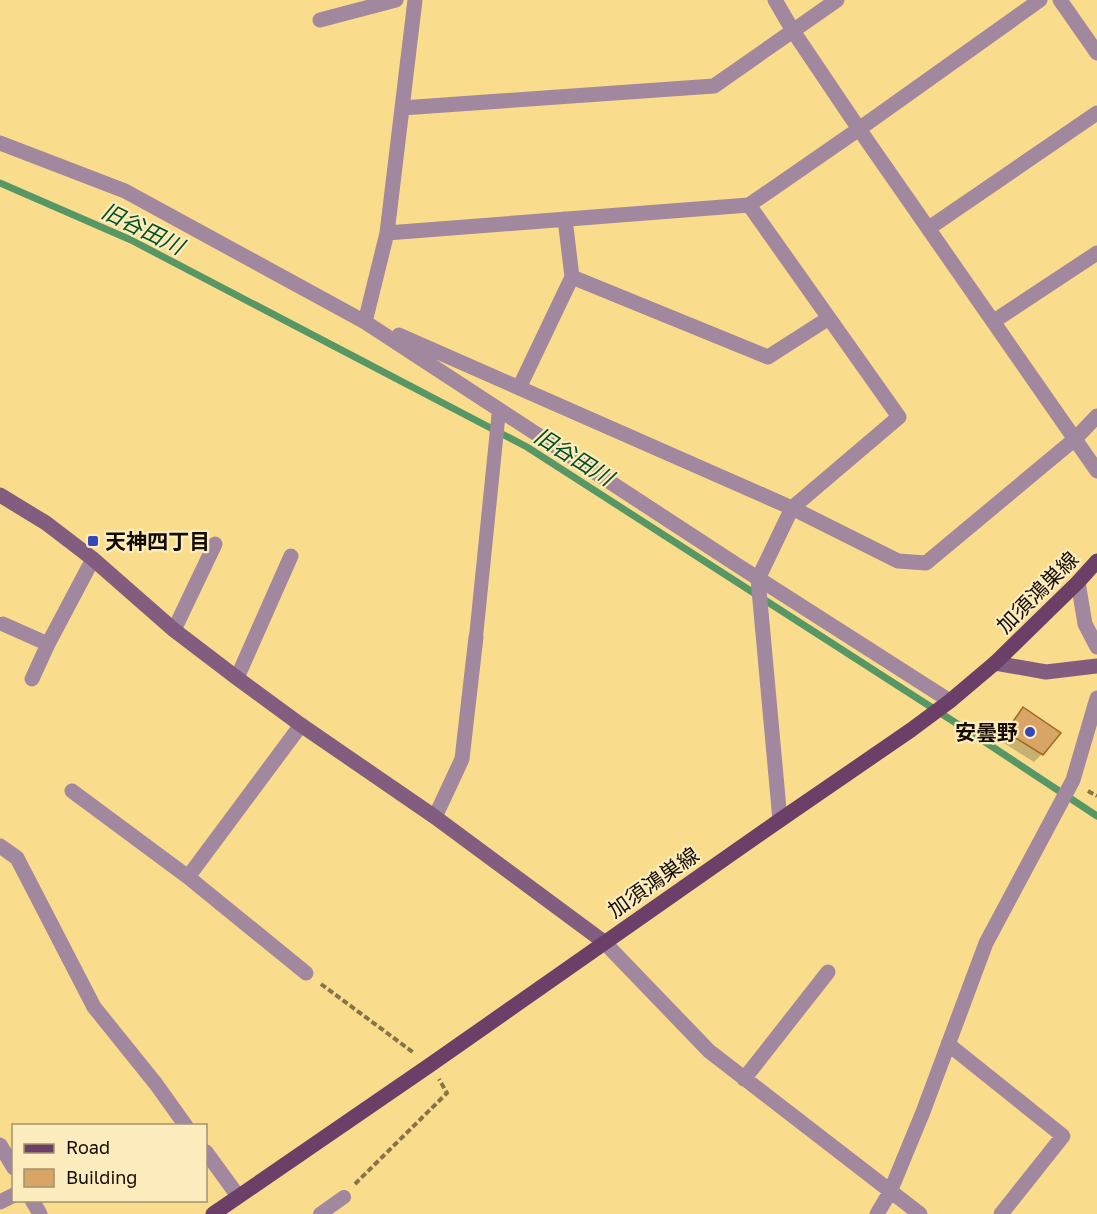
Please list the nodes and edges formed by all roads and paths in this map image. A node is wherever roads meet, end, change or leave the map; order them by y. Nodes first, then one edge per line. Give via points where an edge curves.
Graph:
1 (396, 0) edge
2 (415, 0) edge
3 (775, 0) edge
4 (837, 0) edge
5 (1040, 0) edge
6 (1060, 0) edge
7 (320, 20) dead end
8 (793, 32) junction
9 (1097, 53) edge
10 (402, 108) junction
11 (1097, 113) edge
12 (860, 129) junction
13 (0, 143) edge
14 (749, 206) junction
15 (565, 219) junction
16 (929, 228) junction
17 (387, 233) junction
18 (1097, 253) edge
19 (572, 277) junction
20 (829, 318) junction
21 (994, 321) junction
22 (365, 322) junction
23 (519, 388) junction
24 (499, 410) junction
25 (1097, 416) edge
26 (1075, 439) junction
27 (1097, 471) edge
28 (0, 495) edge
29 (792, 508) junction
30 (215, 544) dead end
31 (291, 556) dead end
32 (93, 559) junction
33 (1097, 561) edge
34 (758, 579) junction
35 (1078, 582) junction
36 (3, 624) dead end
37 (174, 630) junction
38 (476, 638) joint
39 (48, 644) junction
40 (1097, 647) edge
41 (995, 663) junction
42 (1097, 666) edge
43 (237, 678) junction
44 (32, 679) dead end
45 (1097, 698) edge
46 (950, 701) junction
47 (301, 725) junction
48 (72, 791) dead end
49 (435, 817) junction
50 (780, 820) junction
51 (0, 846) edge
52 (188, 877) junction
53 (604, 942) junction
54 (828, 972) dead end
55 (306, 973) joint
56 (948, 1044) junction
57 (429, 1065) junction
58 (744, 1079) junction
59 (185, 1124) edge
60 (0, 1145) edge
61 (207, 1153) edge
62 (12, 1165) edge
63 (890, 1192) junction
64 (238, 1196) junction
65 (341, 1199) joint
66 (213, 1214) edge
67 (320, 1214) edge
68 (877, 1214) edge
69 (920, 1214) edge
70 (1001, 1214) edge

1 - 7 street
2 - 10 street
3 - 8 street
4 - 8 street
5 - 12 street
6 - 9 street
8 - 10 street via 714,86
8 - 12 street
10 - 17 street
11 - 16 street
12 - 14 street
12 - 16 street
13 - 22 street via 125,191
14 - 15 street
14 - 20 street
15 - 17 street
15 - 19 street
16 - 21 street
17 - 22 street
18 - 21 street
19 - 20 street via 768,357
19 - 23 street
20 - 29 street via 899,417
21 - 26 street
22 - 23 street
22 - 24 street
23 - 29 street
24 - 34 street
24 - 38 lane
25 - 26 street
26 - 27 street
26 - 29 street via 926,563 898,561
28 - 32 street via 46,523
29 - 34 street
30 - 37 street
31 - 43 street
32 - 37 street
32 - 39 street
33 - 35 main road, 加須鴻巣線
34 - 46 street
34 - 50 street
35 - 40 street via 1084,624
35 - 41 main road, 加須鴻巣線
36 - 39 street
37 - 43 street
38 - 49 street via 462,759
39 - 44 street
41 - 42 street via 1046,672
41 - 46 main road, 加須鴻巣線
43 - 47 street
45 - 56 street via 1073,780 986,943
46 - 50 main road, 加須鴻巣線
47 - 49 street
47 - 52 street
48 - 52 street
49 - 53 street
50 - 53 main road, 加須鴻巣線
51 - 59 street via 17,858 94,1007
52 - 55 street
53 - 57 main road, 加須鴻巣線
53 - 58 street via 709,1051
54 - 58 street
55 - 57 path
56 - 63 street
56 - 70 street via 1063,1136
57 - 64 main road, 加須鴻巣線
57 - 65 path via 447,1093
58 - 63 street
60 - 62 street
61 - 64 street
63 - 68 street
63 - 69 street
64 - 66 main road, 加須鴻巣線
65 - 67 lane

